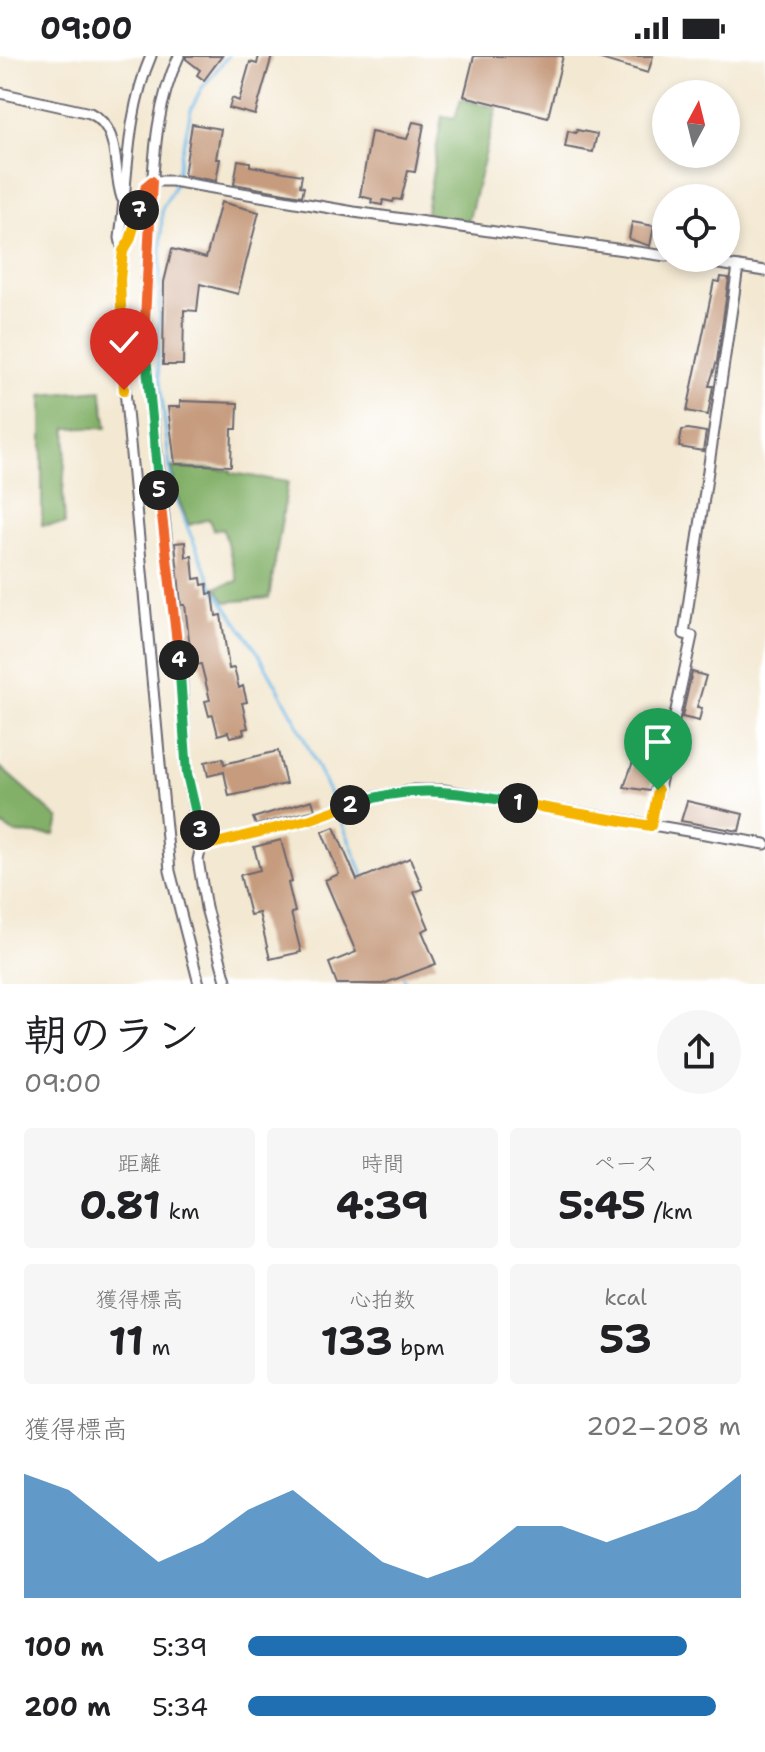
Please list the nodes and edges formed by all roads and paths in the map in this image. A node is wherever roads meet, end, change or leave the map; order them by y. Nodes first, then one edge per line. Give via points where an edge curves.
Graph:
1 (151, 56) edge
2 (179, 56) edge
3 (0, 93) edge
4 (152, 181) junction
5 (125, 205) junction
6 (123, 251) junction
7 (652, 254) edge
8 (740, 267) edge
9 (765, 271) edge
10 (737, 272) edge
11 (651, 826) junction
12 (765, 844) edge
13 (201, 847) junction
14 (199, 984) edge
15 (227, 984) edge

1 - 5 street via 134,106
2 - 4 street via 161,104
3 - 5 street via 100,118 109,130
4 - 6 street
4 - 7 street
4 - 13 street via 145,346 181,670 187,774
5 - 6 street
6 - 14 street via 121,347 170,871
8 - 9 street
10 - 11 street via 684,634 692,636
11 - 12 street
11 - 13 street via 444,790 414,790
13 - 15 street via 198,860 206,908

